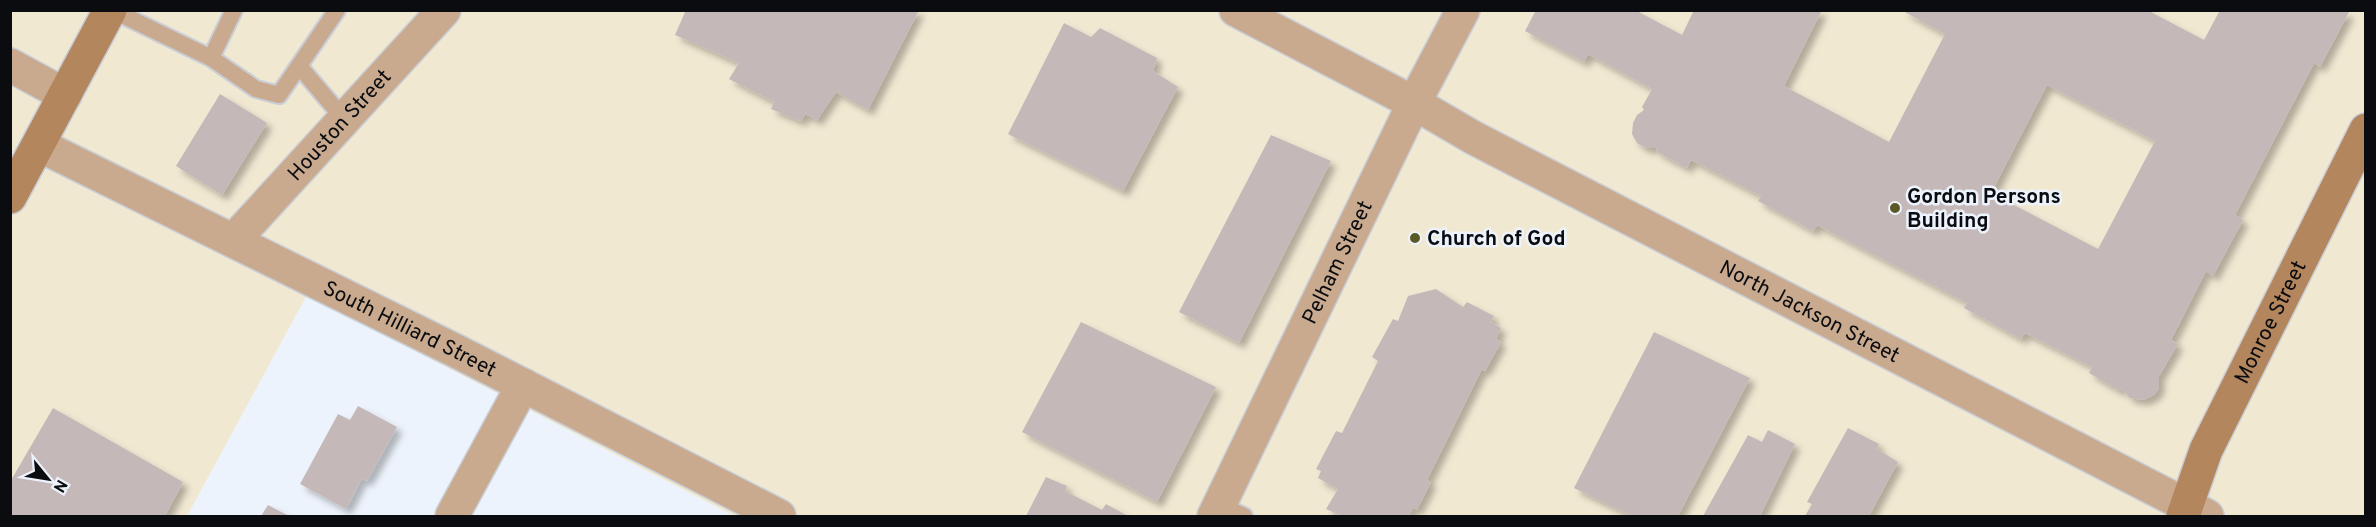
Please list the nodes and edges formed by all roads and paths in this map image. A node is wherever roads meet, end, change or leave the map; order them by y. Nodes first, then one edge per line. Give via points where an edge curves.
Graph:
1 (111, 10) edge
2 (234, 10) edge
3 (337, 10) edge
4 (444, 10) edge
5 (1236, 10) edge
6 (1463, 10) edge
7 (211, 58) junction
8 (10, 65) edge
9 (299, 66) junction
10 (65, 95) junction
11 (1414, 103) junction
12 (344, 119) junction
13 (2366, 130) edge
14 (39, 145) junction
15 (10, 197) edge
16 (234, 240) junction
17 (523, 385) junction
18 (1226, 512) edge
19 (2192, 513) edge
20 (452, 516) edge
21 (779, 516) edge

1 - 7 lane
1 - 10 street
2 - 7 lane
3 - 9 lane
4 - 12 street, Houston Street
5 - 11 street, North Jackson Street
6 - 11 street, Pelham Street
7 - 9 lane via 256,89 279,95
8 - 10 street
9 - 12 lane
10 - 14 street
11 - 18 street, Pelham Street
11 - 19 street, North Jackson Street
12 - 16 street, Houston Street
13 - 19 street, Monroe Street via 2206,450
14 - 15 street
14 - 16 street, South Hilliard Street
16 - 17 street, South Hilliard Street
17 - 20 street
17 - 21 street, South Hilliard Street

